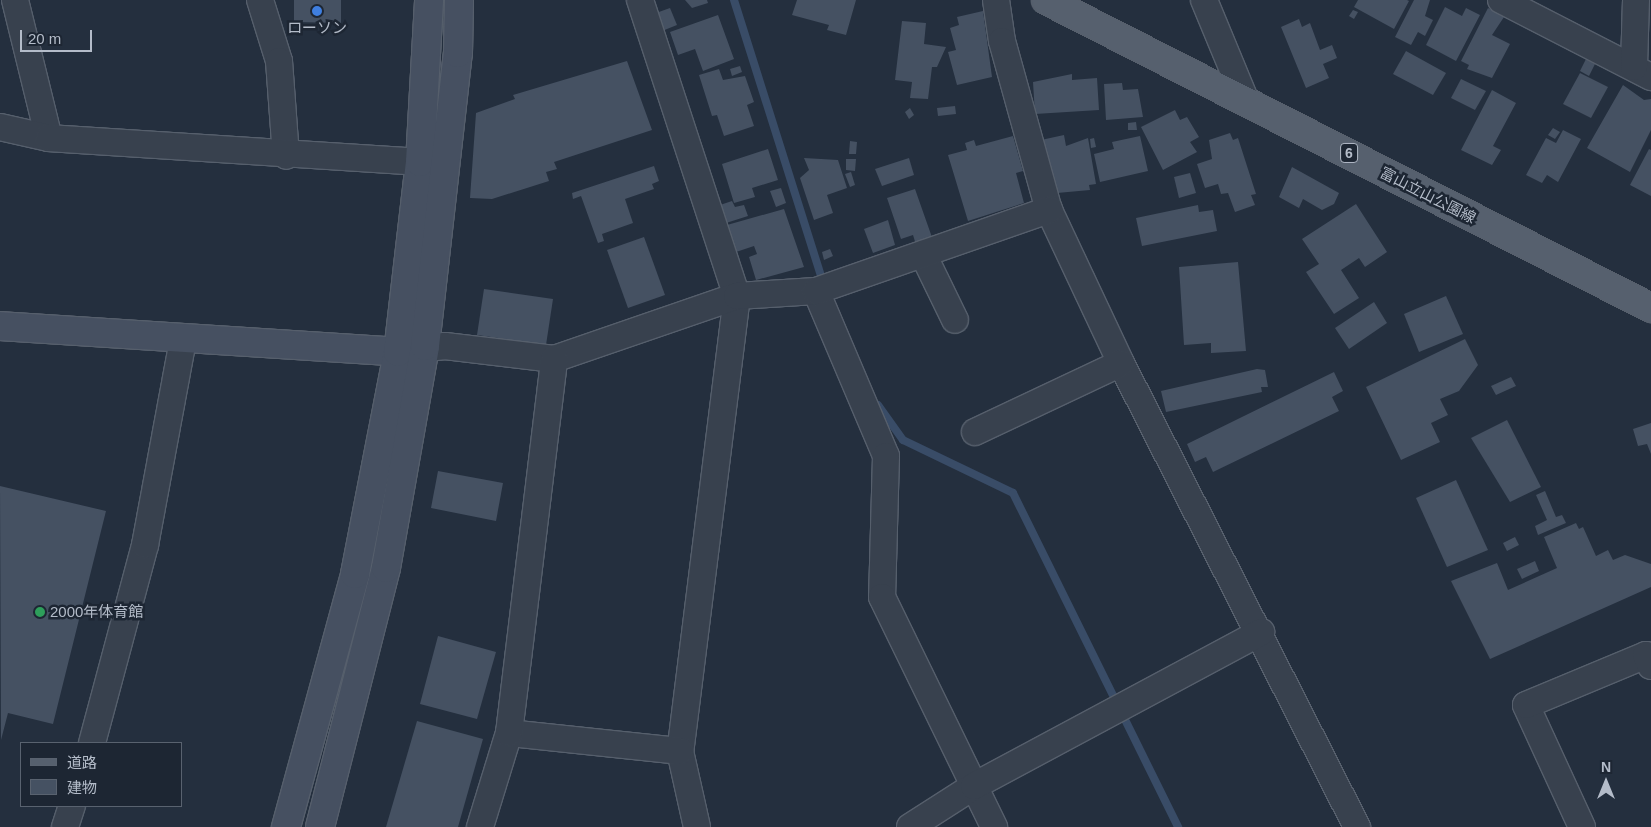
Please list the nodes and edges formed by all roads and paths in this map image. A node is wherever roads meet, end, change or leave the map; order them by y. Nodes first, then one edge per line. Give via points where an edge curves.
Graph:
1 (15, 0) edge
2 (260, 0) edge
3 (429, 0) edge
4 (458, 0) edge
5 (640, 0) edge
6 (996, 0) edge
7 (1046, 0) edge
8 (1204, 0) edge
9 (1502, 0) edge
10 (1636, 0) edge
11 (1642, 72) edge
12 (1245, 99) junction
13 (0, 127) edge
14 (50, 138) junction
15 (286, 156) junction
16 (420, 162) junction
17 (1049, 210) junction
18 (923, 254) junction
19 (816, 291) junction
20 (737, 296) junction
21 (1651, 308) edge
22 (955, 320) dead end
23 (0, 326) edge
24 (183, 339) junction
25 (425, 346) junction
26 (398, 352) junction
27 (554, 359) junction
28 (1122, 363) junction
29 (975, 432) dead end
30 (1261, 632) junction
31 (1651, 666) edge
32 (509, 733) junction
33 (92, 742) edge
34 (680, 751) junction
35 (974, 786) junction
36 (72, 807) edge
37 (65, 827) edge
38 (286, 827) edge
39 (320, 827) edge
40 (480, 827) edge
41 (697, 827) edge
42 (910, 827) edge
43 (994, 827) edge
44 (1357, 827) edge
45 (1582, 827) edge

1 - 14 street
2 - 15 street via 279,61
3 - 16 street
4 - 25 street via 458,53
5 - 20 street
6 - 17 street via 1002,41
7 - 12 main road, 富山立山公園線 / 6
8 - 12 street
9 - 11 street
10 - 11 street
12 - 21 main road, 富山立山公園線 / 6
13 - 14 street
14 - 15 street
15 - 16 street
16 - 26 street
17 - 18 street
17 - 28 street
18 - 19 street
18 - 22 street
19 - 20 street
19 - 35 street via 886,456 882,597
20 - 27 street
20 - 34 street
23 - 24 street
24 - 26 street
24 - 33 street via 145,545
25 - 26 street
25 - 27 street
25 - 39 street via 386,568
26 - 38 street via 356,574
27 - 32 street
28 - 29 street
28 - 30 street
30 - 35 street
30 - 44 street
31 - 45 street via 1646,655 1526,705
32 - 34 street
32 - 40 street
34 - 41 street
35 - 42 street
35 - 43 street
36 - 37 street

